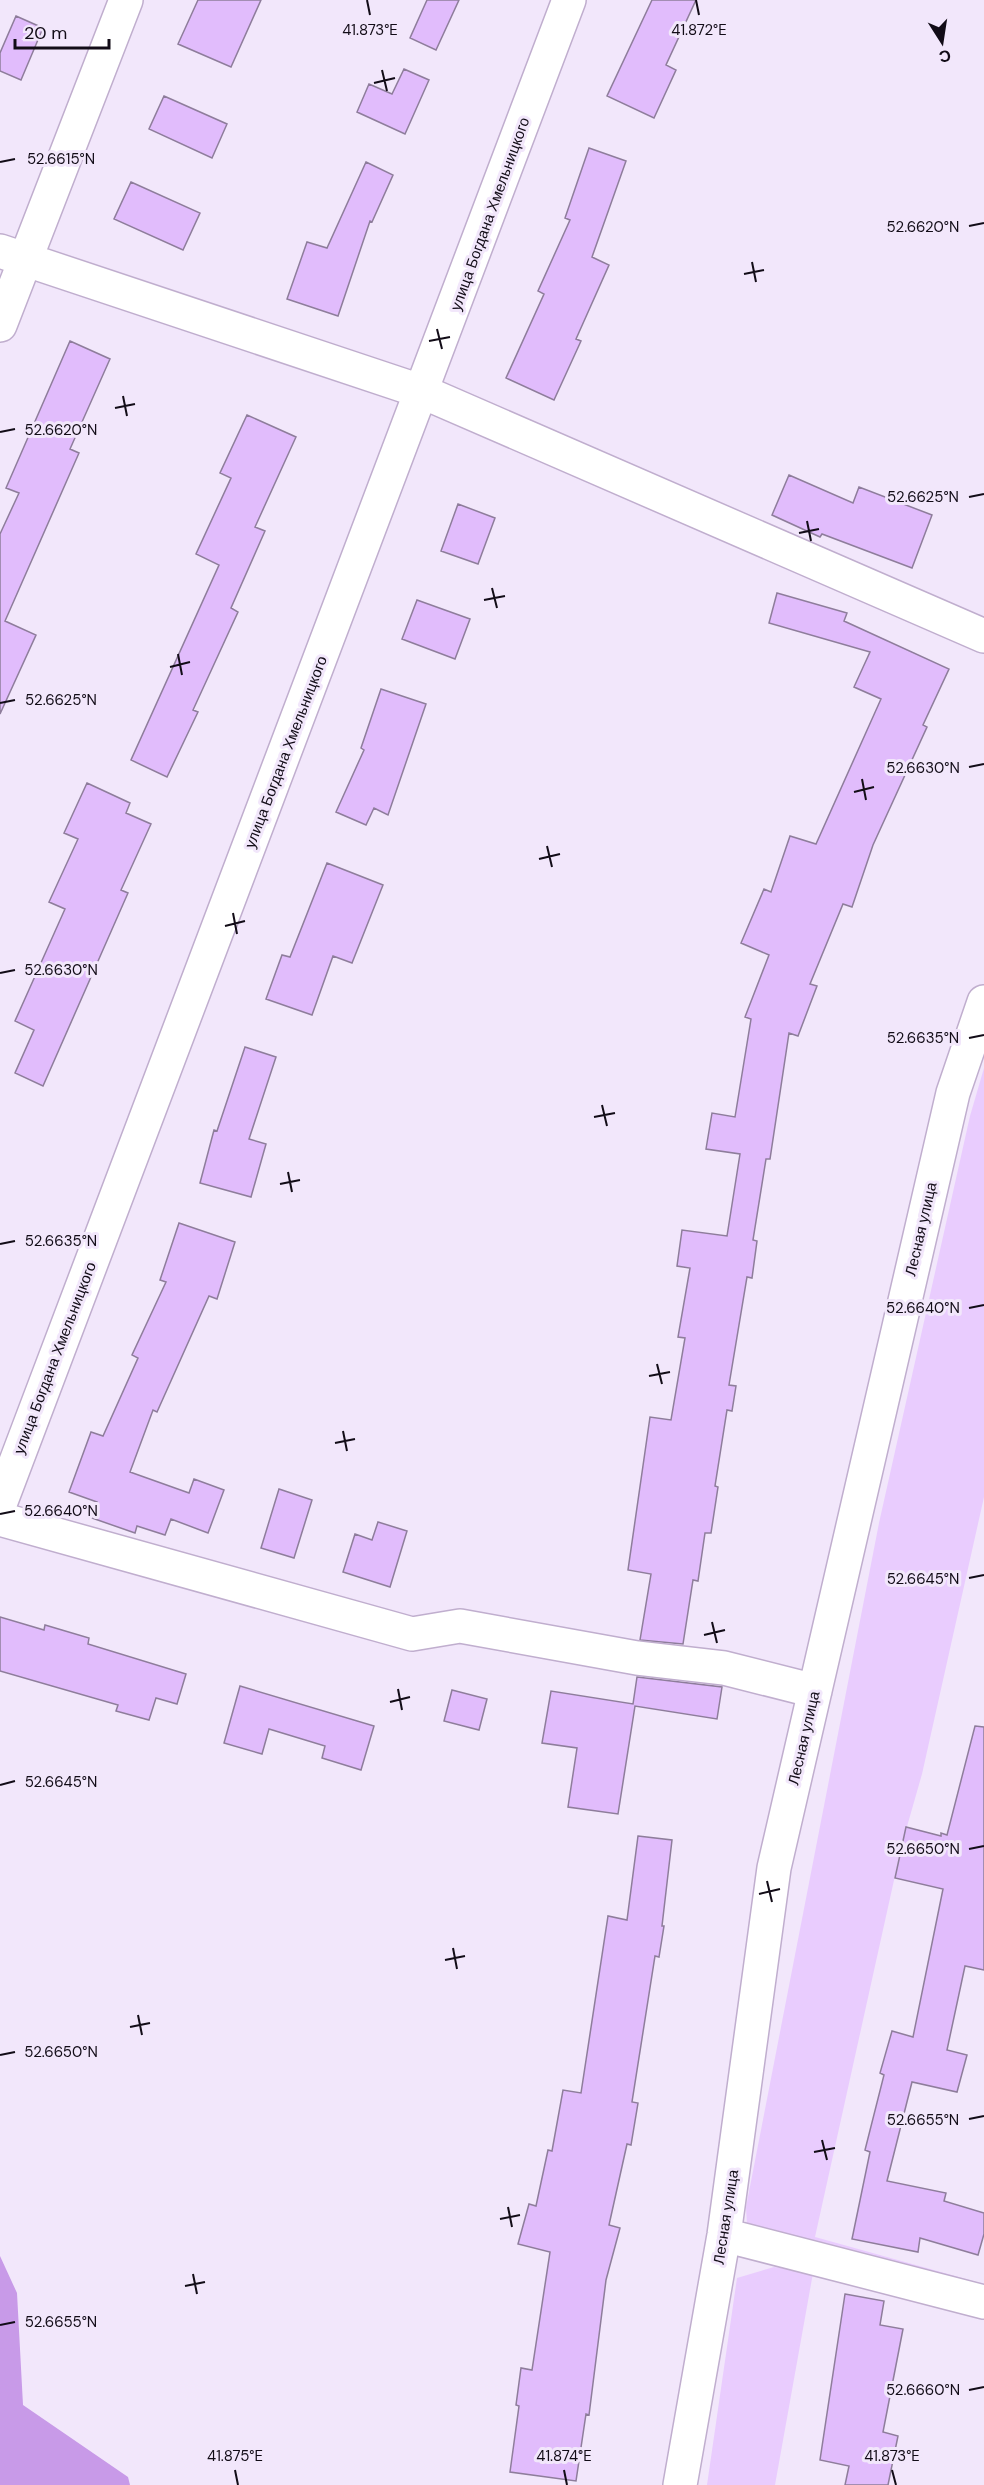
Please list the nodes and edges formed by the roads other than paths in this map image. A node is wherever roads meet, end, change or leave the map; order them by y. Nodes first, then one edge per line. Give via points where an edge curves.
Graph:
1 (126, 0) edge
2 (569, 0) edge
3 (12, 256) edge
4 (0, 326) edge
5 (423, 392) junction
6 (984, 636) edge
7 (984, 1002) edge
8 (0, 1504) edge
9 (0, 1520) edge
10 (814, 1691) junction
11 (724, 2235) junction
12 (984, 2302) edge
13 (680, 2485) edge

1 - 3 street
2 - 5 street, улица Богдана Хмельницкого
3 - 4 street
3 - 5 street
5 - 6 street
5 - 8 street, улица Богдана Хмельницкого
7 - 10 street, Лесная улица via 953,1093
9 - 10 street via 412,1634 460,1626 637,1658 724,1668
10 - 11 street, Лесная улица via 774,1868
11 - 12 street
11 - 13 street, Лесная улица

